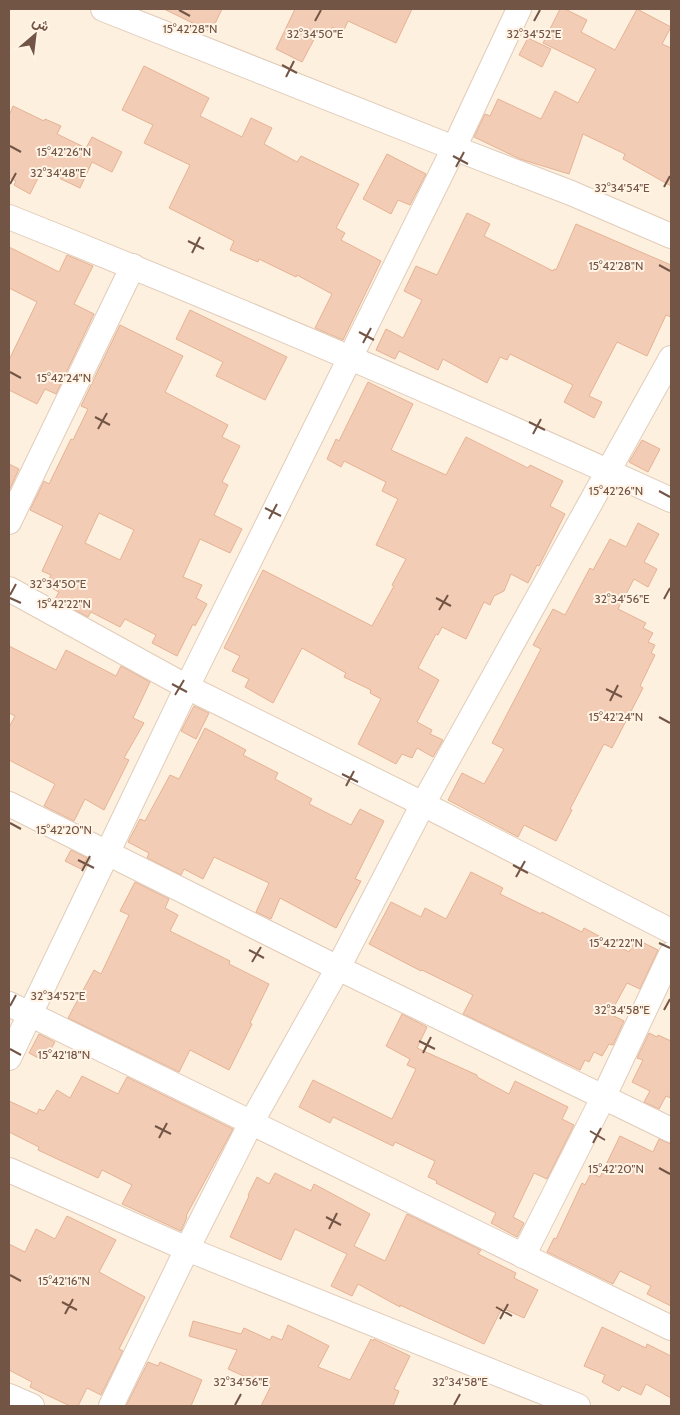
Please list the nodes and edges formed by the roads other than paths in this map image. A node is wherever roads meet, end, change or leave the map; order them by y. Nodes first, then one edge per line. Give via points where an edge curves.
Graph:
1 (103, 9) edge
2 (519, 9) edge
3 (454, 148) junction
4 (9, 217) edge
5 (671, 236) edge
6 (133, 266) junction
7 (351, 357) junction
8 (671, 358) edge
9 (608, 471) junction
10 (671, 500) edge
11 (9, 522) edge
12 (9, 589) edge
13 (187, 687) junction
14 (9, 804) edge
15 (423, 804) junction
16 (108, 852) junction
17 (671, 931) edge
18 (671, 954) edge
19 (338, 968) junction
20 (9, 1004) edge
21 (30, 1014) junction
22 (9, 1058) edge
23 (604, 1096) junction
24 (252, 1123) junction
25 (671, 1130) edge
26 (9, 1170) edge
27 (187, 1249) junction
28 (523, 1256) junction
29 (671, 1328) edge
30 (9, 1396) edge
31 (32, 1406) edge
32 (111, 1406) edge
33 (578, 1406) edge

1 - 3 street
2 - 3 street
3 - 5 street via 572,193
3 - 7 street
4 - 6 street
6 - 7 street
6 - 11 street
7 - 9 street
7 - 13 street
8 - 9 street
9 - 10 street
9 - 15 street
12 - 13 street
13 - 15 street
13 - 16 street
14 - 16 street
15 - 17 street
15 - 19 street
16 - 19 street
16 - 21 street
18 - 23 street
19 - 23 street
19 - 24 street
20 - 21 street
21 - 22 street
21 - 24 street
23 - 25 street
23 - 28 street
24 - 27 street
24 - 28 street
26 - 27 street
27 - 32 street
27 - 33 street
28 - 29 street
30 - 31 street

